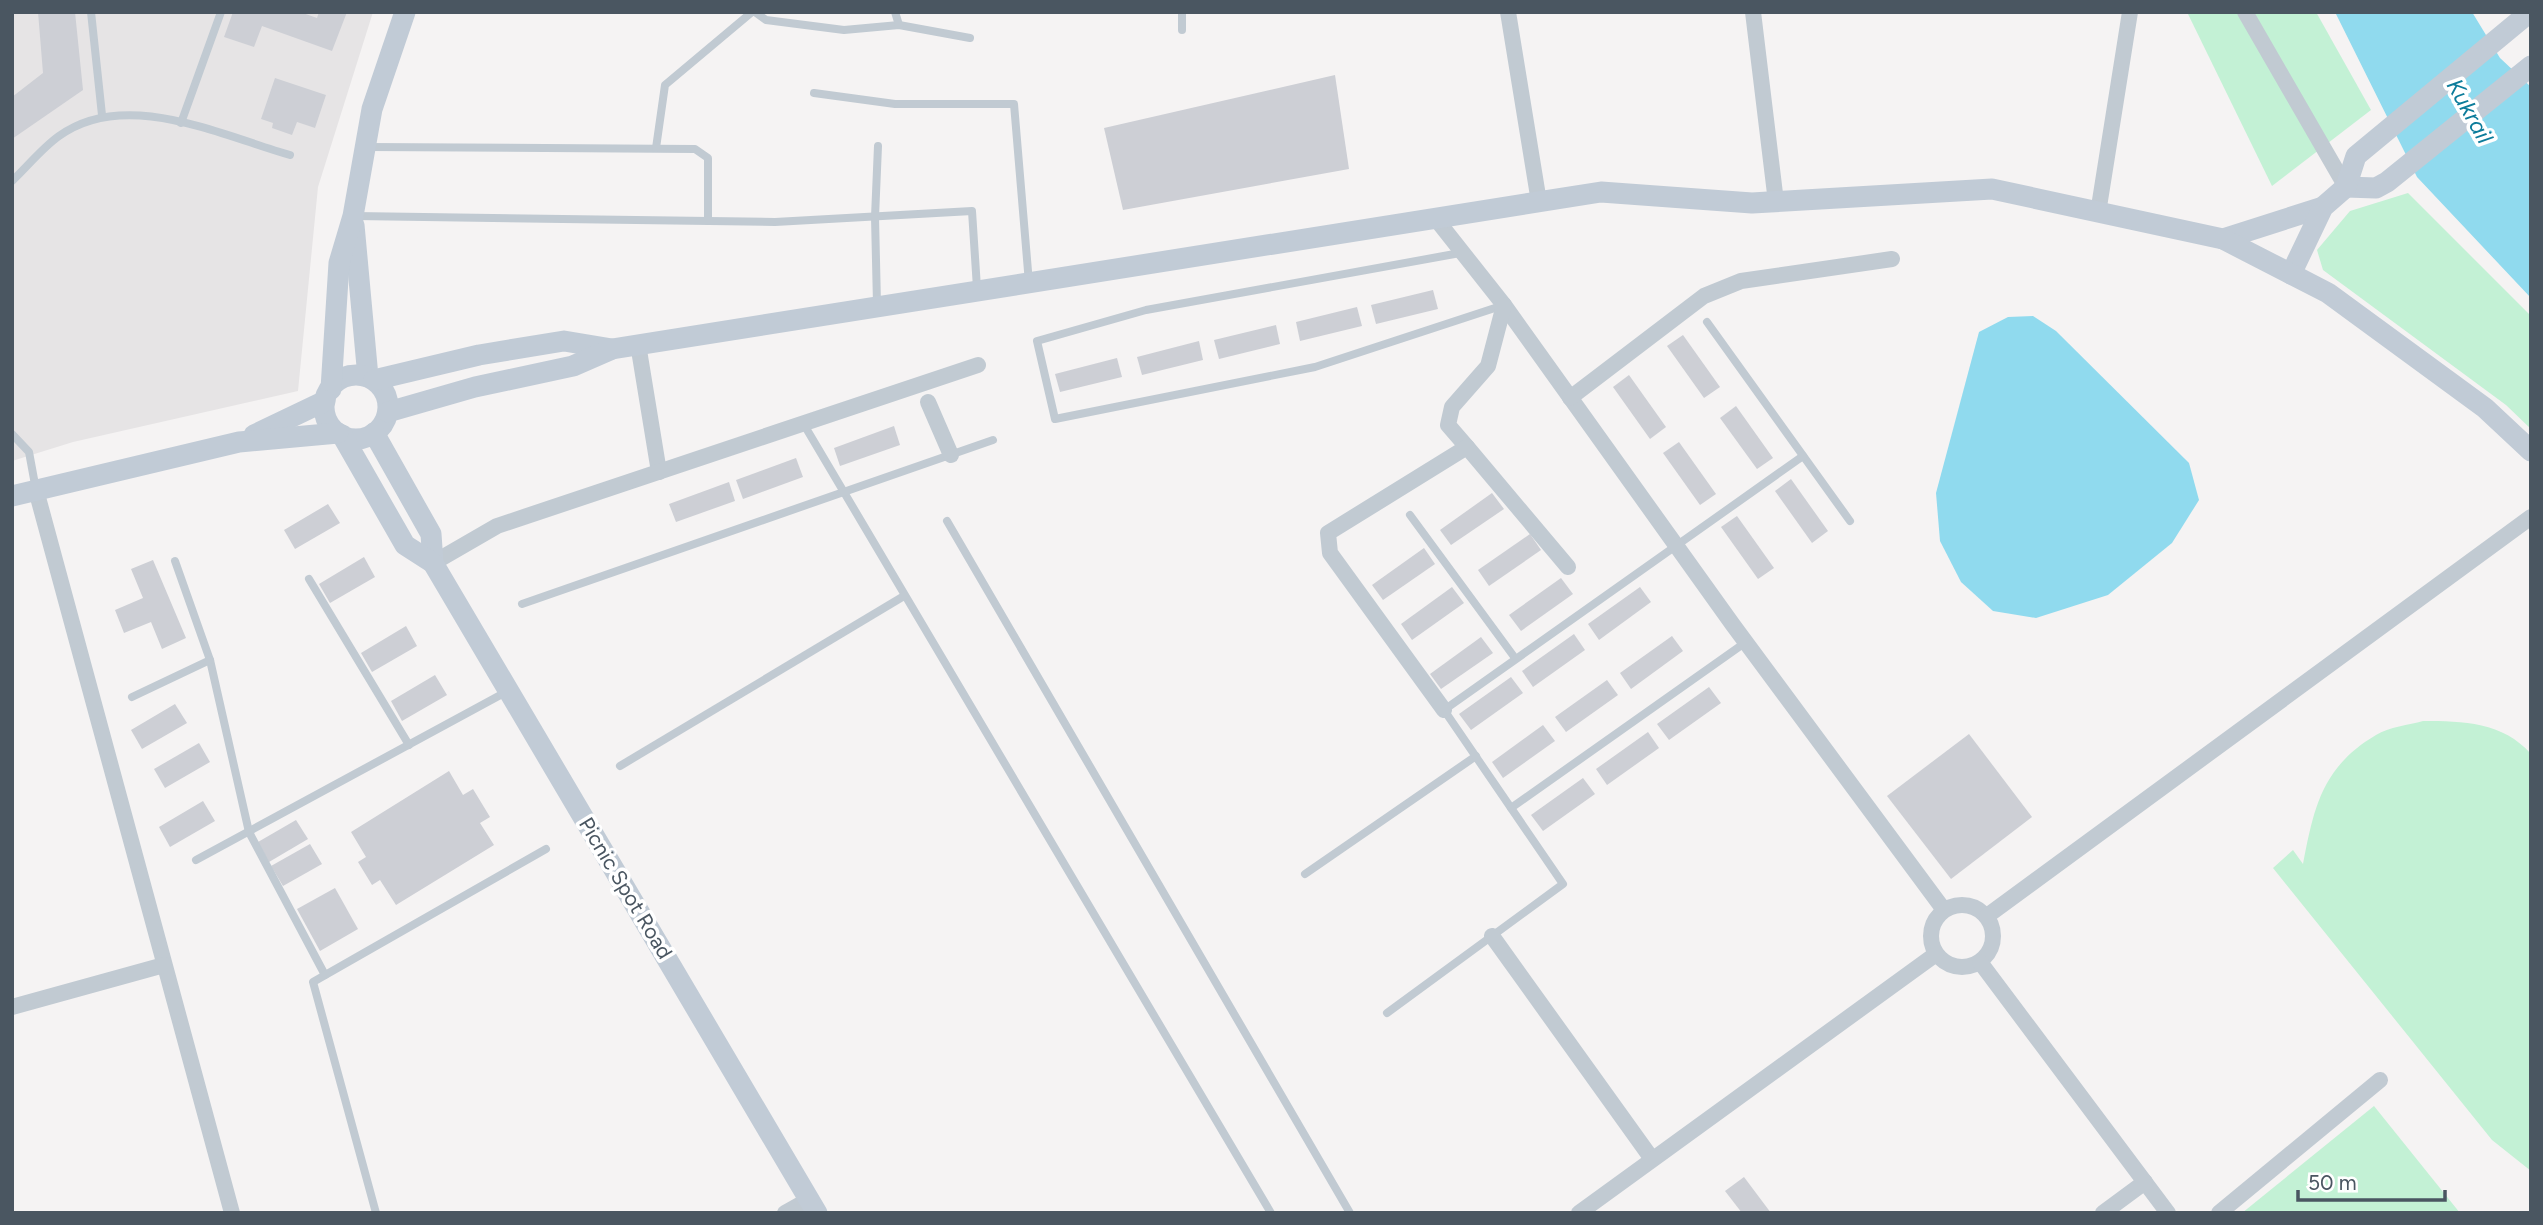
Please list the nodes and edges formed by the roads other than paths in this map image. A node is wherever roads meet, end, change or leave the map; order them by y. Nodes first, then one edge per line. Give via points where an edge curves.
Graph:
1 (91, 12) edge
2 (221, 12) edge
3 (405, 12) edge
4 (753, 12) edge
5 (895, 12) edge
6 (1182, 12) edge
7 (1508, 12) edge
8 (1753, 12) edge
9 (2130, 12) edge
10 (2245, 12) edge
11 (2529, 13) edge
12 (899, 25) junction
13 (1182, 30) dead end
14 (970, 38) dead end
15 (2531, 66) edge
16 (814, 93) dead end
17 (102, 115) junction
18 (181, 123) junction
19 (878, 146) dead end
20 (365, 147) junction
21 (656, 148) junction
22 (290, 155) dead end
23 (12, 181) edge
24 (2346, 187) junction
25 (1539, 202) junction
26 (1776, 202) junction
27 (2323, 207) junction
28 (2098, 213) junction
29 (353, 216) junction
30 (875, 217) junction
31 (1436, 219) junction
32 (708, 222) junction
33 (2223, 239) junction
34 (1460, 253) junction
35 (1892, 259) dead end
36 (2291, 274) junction
37 (1029, 283) junction
38 (977, 291) junction
39 (1504, 306) junction
40 (877, 307) junction
41 (1707, 322) dead end
42 (638, 344) junction
43 (612, 349) junction
44 (978, 365) dead end
45 (371, 379) junction
46 (328, 395) junction
47 (1570, 398) junction
48 (928, 401) dead end
49 (388, 412) junction
50 (803, 423) junction
51 (374, 433) junction
52 (12, 434) edge
53 (340, 434) junction
54 (993, 440) dead end
55 (239, 442) junction
56 (1467, 447) junction
57 (2531, 451) edge
58 (951, 455) junction
59 (1803, 456) junction
60 (659, 472) junction
61 (36, 490) junction
62 (844, 494) junction
63 (12, 496) edge
64 (1410, 514) dead end
65 (2531, 517) edge
66 (1850, 521) dead end
67 (947, 522) dead end
68 (1675, 544) junction
69 (175, 561) dead end
70 (433, 564) junction
71 (1568, 567) dead end
72 (309, 579) dead end
73 (904, 596) junction
74 (522, 604) dead end
75 (1746, 642) junction
76 (1515, 658) junction
77 (210, 660) junction
78 (508, 691) junction
79 (132, 697) dead end
80 (1444, 710) junction
81 (409, 745) junction
82 (1476, 756) junction
83 (620, 765) dead end
84 (1511, 808) junction
85 (249, 832) junction
86 (546, 849) dead end
87 (197, 860) dead end
88 (1305, 874) dead end
89 (1944, 910) junction
90 (1987, 916) junction
91 (1492, 936) junction
92 (1936, 954) junction
93 (1980, 962) junction
94 (164, 965) junction
95 (325, 975) junction
96 (12, 1007) edge
97 (1387, 1013) dead end
98 (2380, 1080) dead end
99 (1652, 1159) junction
100 (2145, 1182) junction
101 (813, 1206) edge
102 (232, 1213) edge
103 (376, 1213) edge
104 (785, 1213) edge
105 (1271, 1213) edge
106 (1350, 1213) edge
107 (1579, 1213) edge
108 (2103, 1213) edge
109 (2168, 1213) edge
110 (2219, 1213) edge

1 - 17 lane
2 - 18 lane
3 - 20 street via 372,108
4 - 12 lane via 766,20 844,30
4 - 21 lane via 665,85
5 - 12 lane
6 - 13 lane
7 - 25 street
8 - 26 street
9 - 28 street
10 - 24 street
11 - 24 street via 2366,145 2356,156
12 - 14 lane
15 - 24 street via 2386,182 2376,188
16 - 37 lane via 895,104 1014,104
17 - 18 lane via 147,114
17 - 23 lane via 59,135
18 - 22 lane
19 - 30 lane
20 - 21 lane
20 - 29 street
21 - 32 lane via 695,149 708,158
24 - 27 street
25 - 26 street via 1601,192
25 - 31 street
26 - 28 street via 1992,189
27 - 33 street
27 - 36 street
28 - 33 street
29 - 32 lane
29 - 45 street
29 - 46 street via 339,263
30 - 32 lane
30 - 38 lane via 972,211
30 - 40 lane
31 - 34 street
31 - 37 street
33 - 36 street
34 - 39 street
34 - 39 lane via 1146,310 1037,341 1055,419 1315,367
35 - 47 street via 1741,281 1704,296
36 - 57 street via 2328,293 2486,408
37 - 38 street
38 - 40 street
39 - 47 street
39 - 56 street via 1488,366 1452,407 1448,425
40 - 42 street
41 - 59 lane
42 - 43 street
42 - 60 street
43 - 45 street via 564,341
43 - 49 street via 573,366
44 - 50 street
45 - 46 street via 351,376
45 - 49 street via 384,391
46 - 53 street via 327,419
46 - 55 street
47 - 68 street
48 - 58 street
49 - 51 street
50 - 60 street
50 - 62 lane
51 - 53 street via 359,439
51 - 70 street, Picnic Spot Road via 432,534
52 - 61 lane via 29,452
53 - 55 street
53 - 70 street, Picnic Spot Road via 405,545
54 - 58 lane
55 - 61 street
56 - 71 street
56 - 80 street via 1328,533 1330,553
58 - 62 lane
59 - 66 lane
59 - 68 lane
60 - 70 street via 497,526
61 - 63 street
61 - 94 street
62 - 73 lane
62 - 74 lane
64 - 76 lane
65 - 90 street
67 - 106 lane
68 - 75 street
68 - 76 lane
69 - 77 lane
70 - 78 street, Picnic Spot Road
72 - 81 lane
73 - 83 lane
73 - 105 lane
75 - 84 lane
75 - 89 street
76 - 80 lane
77 - 79 lane
77 - 85 lane
78 - 81 lane
78 - 101 street, Picnic Spot Road
80 - 82 lane
81 - 85 lane
82 - 84 lane
82 - 88 lane
84 - 91 lane via 1563,884
85 - 87 lane
85 - 95 lane
86 - 95 lane
89 - 90 street via 1968,905
89 - 92 street via 1931,930
90 - 93 street via 1993,941
91 - 97 lane
91 - 99 street
92 - 93 street via 1956,967
92 - 99 street
93 - 100 street
94 - 96 street
94 - 102 street
95 - 103 lane via 313,982
98 - 110 street
99 - 107 street
100 - 108 street
100 - 109 street
101 - 104 street

